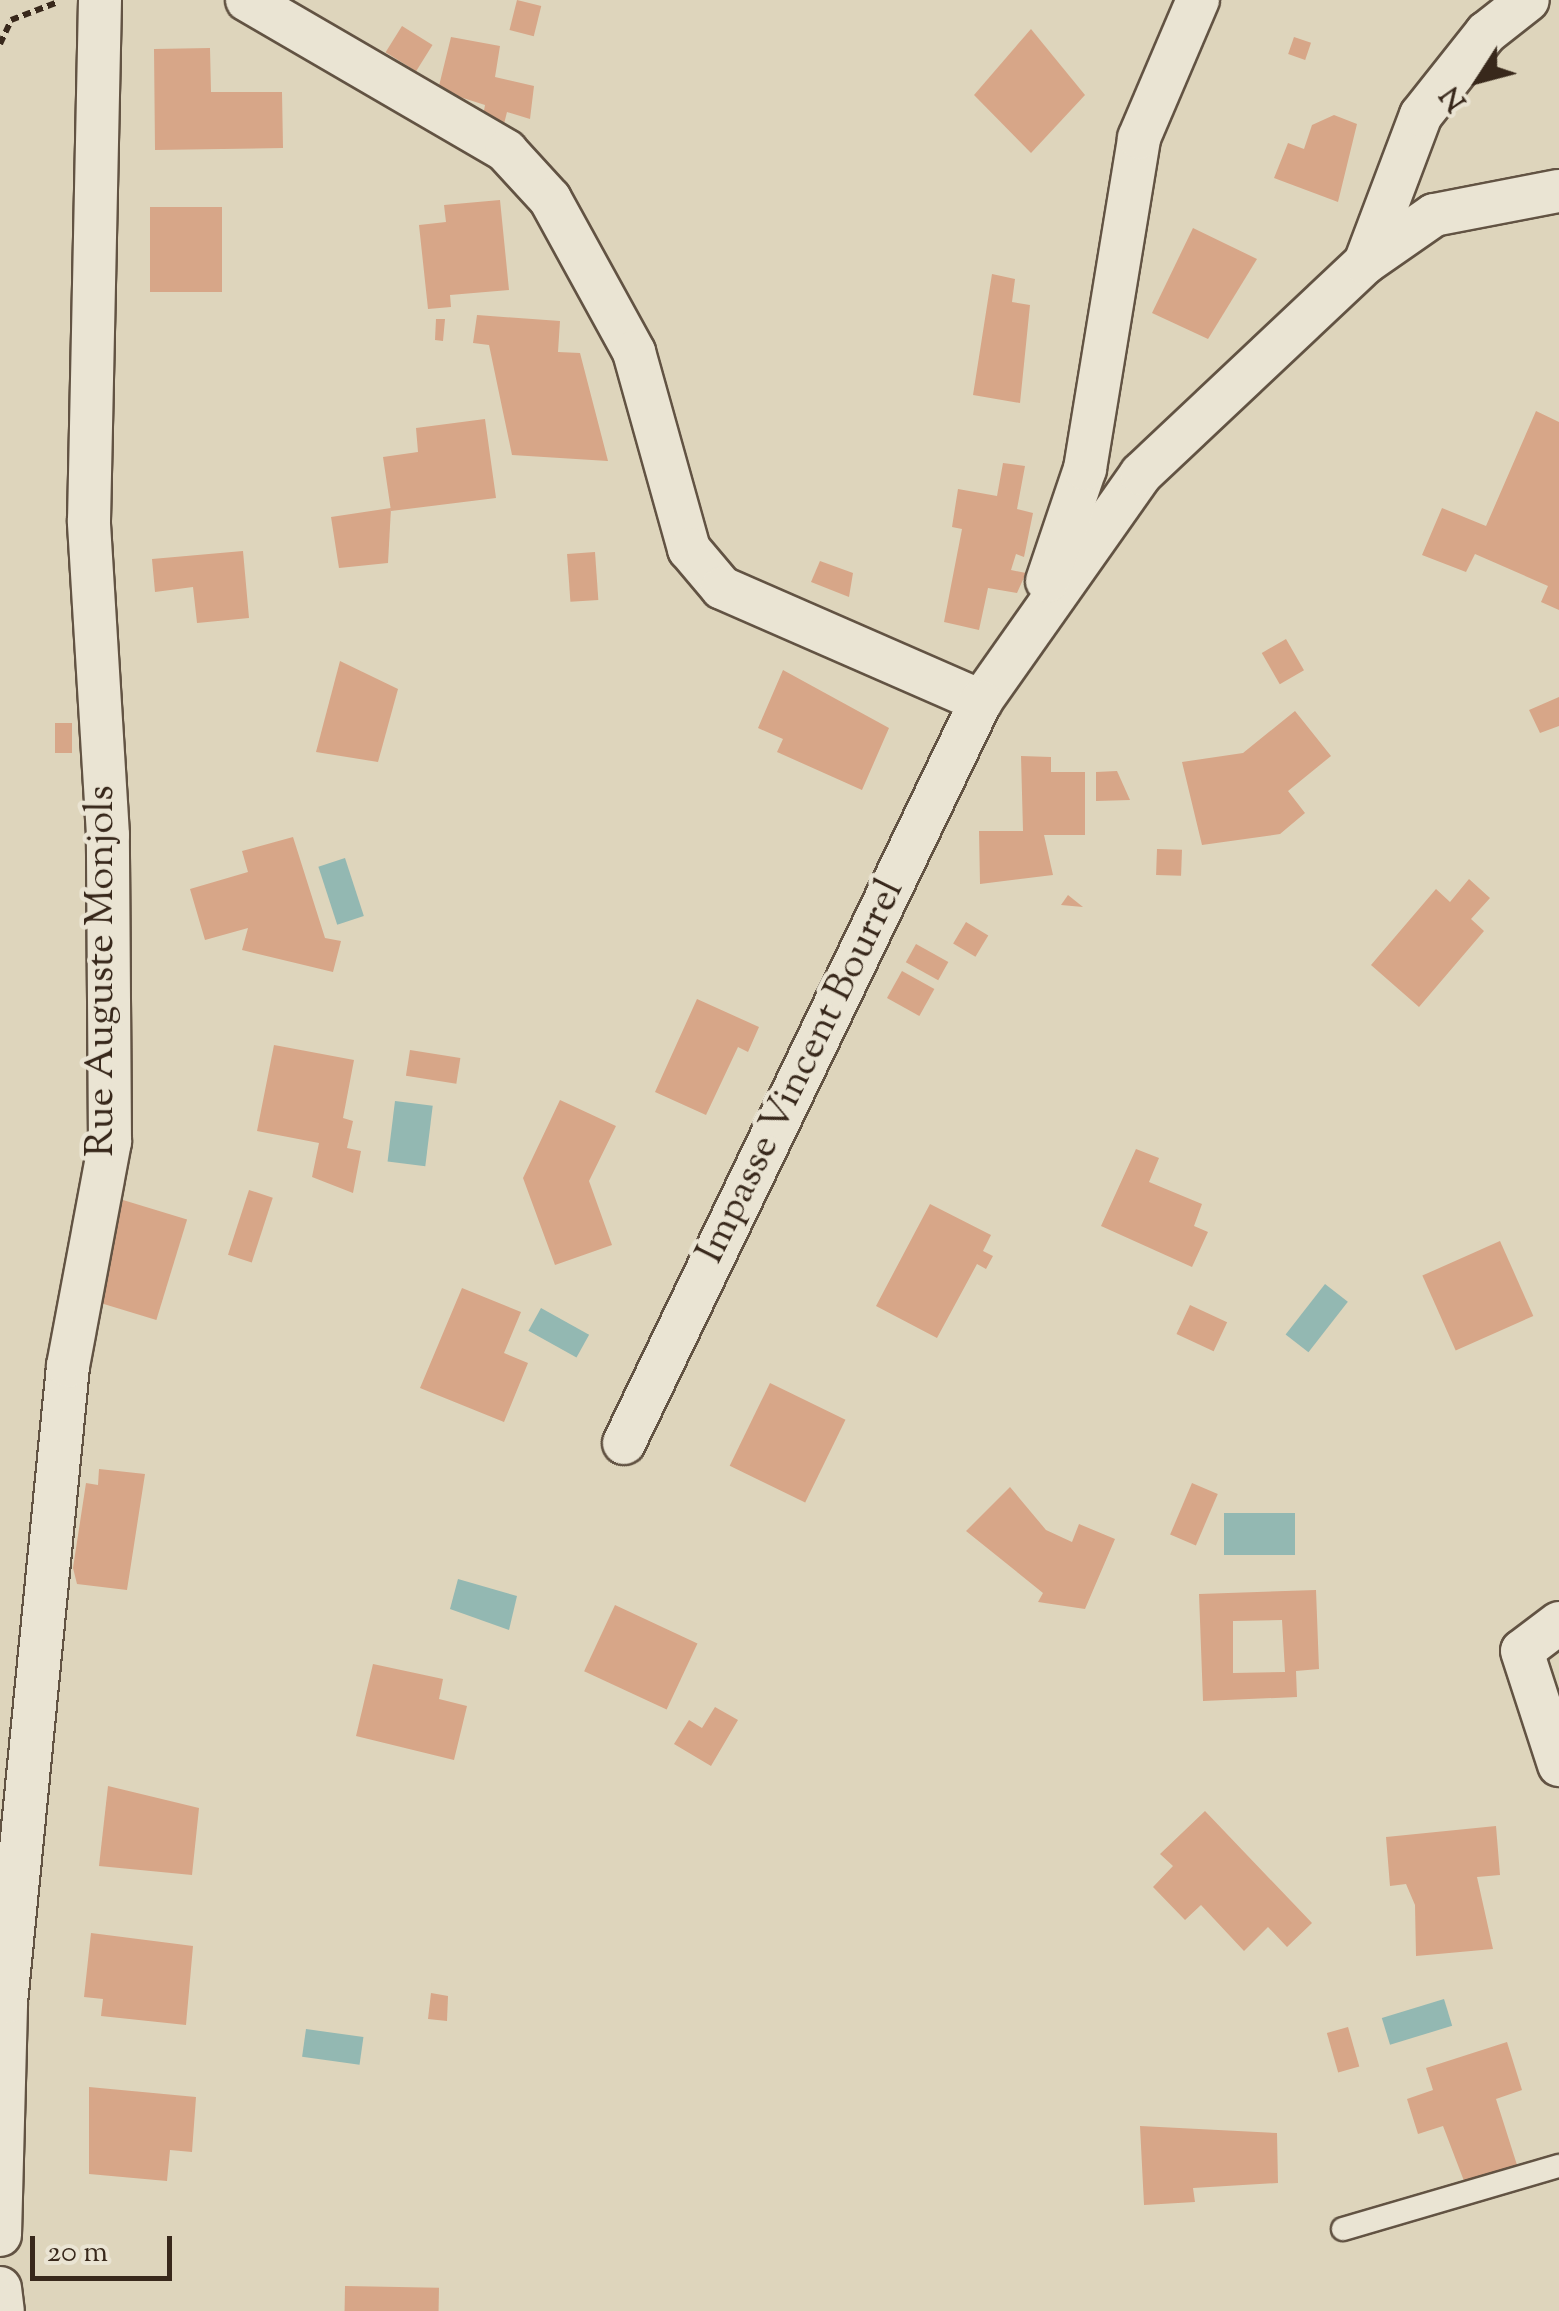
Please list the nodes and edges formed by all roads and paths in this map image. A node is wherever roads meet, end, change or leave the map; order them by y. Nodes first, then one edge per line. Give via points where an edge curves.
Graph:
1 (64, 0) edge
2 (100, 0) edge
3 (246, 0) edge
4 (1198, 0) edge
5 (1528, 0) edge
6 (0, 44) edge
7 (1559, 191) edge
8 (1364, 263) junction
9 (1032, 624) junction
10 (981, 701) junction
11 (624, 1443) dead end
12 (1559, 1622) edge
13 (1559, 1765) edge
14 (1559, 2166) edge
15 (1343, 2228) dead end
16 (0, 2235) edge
17 (0, 2288) edge
18 (3, 2311) edge

1 - 6 path via 11,20
2 - 16 street, Rue Auguste Monjols via 89,521 108,835 110,1142 68,1366 6,2002
3 - 10 street via 506,151 550,200 634,352 689,549 722,588
4 - 9 street via 1139,138 1085,469
5 - 8 street via 1486,33 1421,115
7 - 8 street via 1434,215
8 - 9 street via 1141,474
9 - 10 street, Impasse Vincent Bourrel
10 - 11 street, Impasse Vincent Bourrel
12 - 13 street via 1522,1651
14 - 15 lane
17 - 18 street

